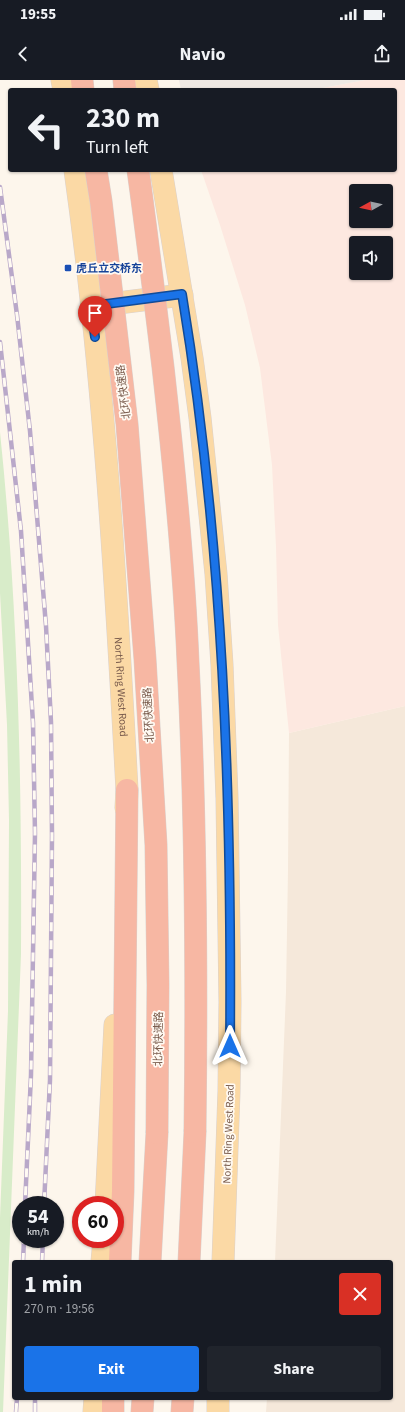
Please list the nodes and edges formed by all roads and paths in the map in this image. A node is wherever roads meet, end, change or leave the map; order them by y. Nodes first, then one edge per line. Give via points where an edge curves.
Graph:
1 (75, 172) edge
2 (96, 172) edge
3 (138, 172) edge
4 (161, 172) edge
5 (182, 294) junction
6 (91, 306) junction
7 (127, 790) junction
8 (106, 1196) edge
9 (103, 1248) edge
10 (102, 1260) edge
11 (120, 1260) edge
12 (150, 1260) edge
13 (189, 1260) edge
14 (223, 1260) edge
15 (95, 1400) edge
16 (113, 1400) edge
17 (143, 1400) edge
18 (183, 1400) edge
19 (218, 1400) edge
20 (94, 1412) edge
21 (113, 1412) edge
22 (142, 1412) edge
23 (182, 1412) edge
24 (218, 1412) edge

1 - 6 main road, North Ring West Road
2 - 12 highway, 北环快速路, bridge via 127,424 156,845 157,1133
3 - 13 highway, bridge via 170,428 188,660 195,848 196,990 196,1132
4 - 5 main road, North Ring West Road
5 - 6 main road
5 - 14 main road, North Ring West Road via 200,418 216,574 222,665 230,1002
6 - 7 main road, North Ring West Road via 104,430
7 - 8 main road, North Ring West Road
7 - 11 highway
9 - 10 main road
15 - 20 main road
16 - 21 highway
17 - 22 highway
18 - 23 highway
19 - 24 main road

